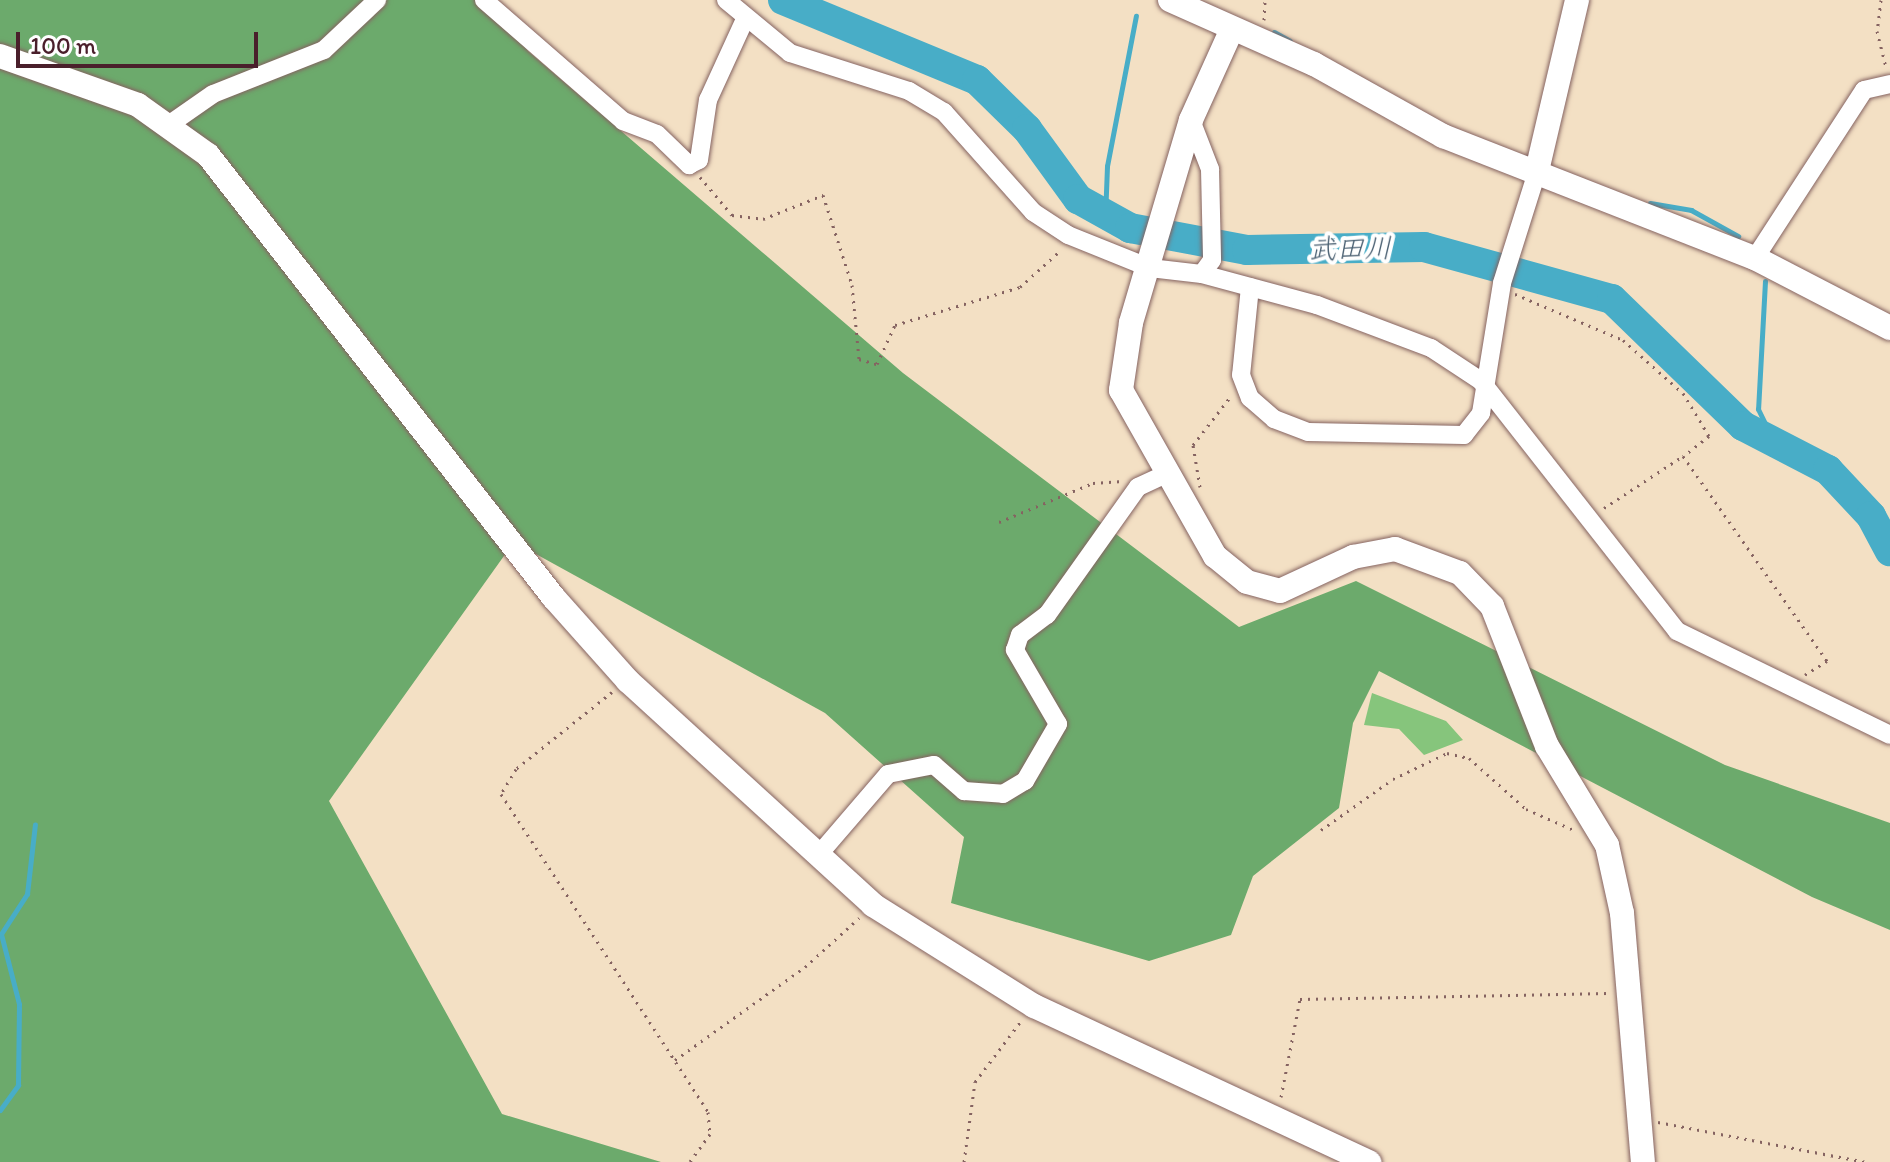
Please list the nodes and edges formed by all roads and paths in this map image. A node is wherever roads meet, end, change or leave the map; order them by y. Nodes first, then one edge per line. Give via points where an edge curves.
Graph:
1 (377, 0) edge
2 (484, 0) edge
3 (726, 0) edge
4 (1170, 0) edge
5 (1577, 0) edge
6 (1881, 0) edge
7 (746, 17) junction
8 (1232, 29) junction
9 (0, 56) edge
10 (1890, 83) edge
11 (1191, 120) junction
12 (170, 124) junction
13 (689, 165) junction
14 (1536, 175) junction
15 (1075, 237) junction
16 (1755, 258) junction
17 (1152, 262) junction
18 (1207, 267) junction
19 (1501, 286) junction
20 (1250, 287) junction
21 (1890, 328) edge
22 (1481, 381) junction
23 (1244, 386) junction
24 (1683, 456) junction
25 (1168, 473) junction
26 (1138, 487) junction
27 (1202, 502) dead end
28 (1587, 519) junction
29 (999, 522) dead end
30 (628, 681) junction
31 (1788, 685) junction
32 (1890, 735) edge
33 (1321, 830) dead end
34 (1607, 845) junction
35 (821, 852) junction
36 (873, 905) junction
37 (1628, 994) junction
38 (1034, 1006) junction
39 (675, 1060) junction
40 (1277, 1119) junction
41 (1638, 1119) junction
42 (690, 1162) edge
43 (964, 1162) edge
44 (1369, 1162) edge
45 (1643, 1162) edge
46 (1866, 1162) edge

1 - 12 street via 324,50 213,94
2 - 13 street via 623,121 657,134
3 - 7 street
4 - 8 street
5 - 14 street
6 - 10 path via 1877,31
7 - 13 street via 708,100 699,160
7 - 15 street via 790,53 909,91 944,112 1033,212
8 - 11 street
8 - 14 street
9 - 12 street via 106,90
10 - 16 street via 1864,90
11 - 17 street
11 - 18 street via 1210,169
12 - 30 street via 241,193 464,488
13 - 15 path via 732,215 763,219 823,195 852,285 859,359 877,364 895,325 1020,287
14 - 16 street
14 - 19 street
15 - 17 street
16 - 21 street
17 - 18 street
17 - 25 street via 1120,372 1128,406
18 - 20 street
19 - 22 street
19 - 24 path via 1623,340 1683,393 1709,436
20 - 22 street via 1391,329
20 - 23 street
22 - 23 street via 1481,413 1464,435 1450,437 1297,430 1260,408
22 - 28 street
23 - 27 path via 1193,445
24 - 28 path
24 - 31 path via 1827,661
25 - 26 street
25 - 34 street via 1215,556 1256,587 1288,588 1379,550 1415,553 1460,573 1492,606 1547,746
26 - 29 path via 1116,477
26 - 35 street via 1047,615 1020,635 1020,660 1058,724 1041,763 1003,794 964,791 934,765 888,774
28 - 31 street via 1677,631
30 - 35 street
30 - 39 path via 516,769 501,794
31 - 32 street
33 - 34 path via 1393,779 1447,753 1469,758 1526,809
34 - 37 street via 1622,913
35 - 36 street
36 - 38 street
36 - 39 path via 805,967
37 - 40 path via 1512,990 1300,999
37 - 41 street
38 - 40 street
38 - 43 path via 975,1082
39 - 42 path via 711,1121
40 - 44 street
41 - 45 street
41 - 46 path

